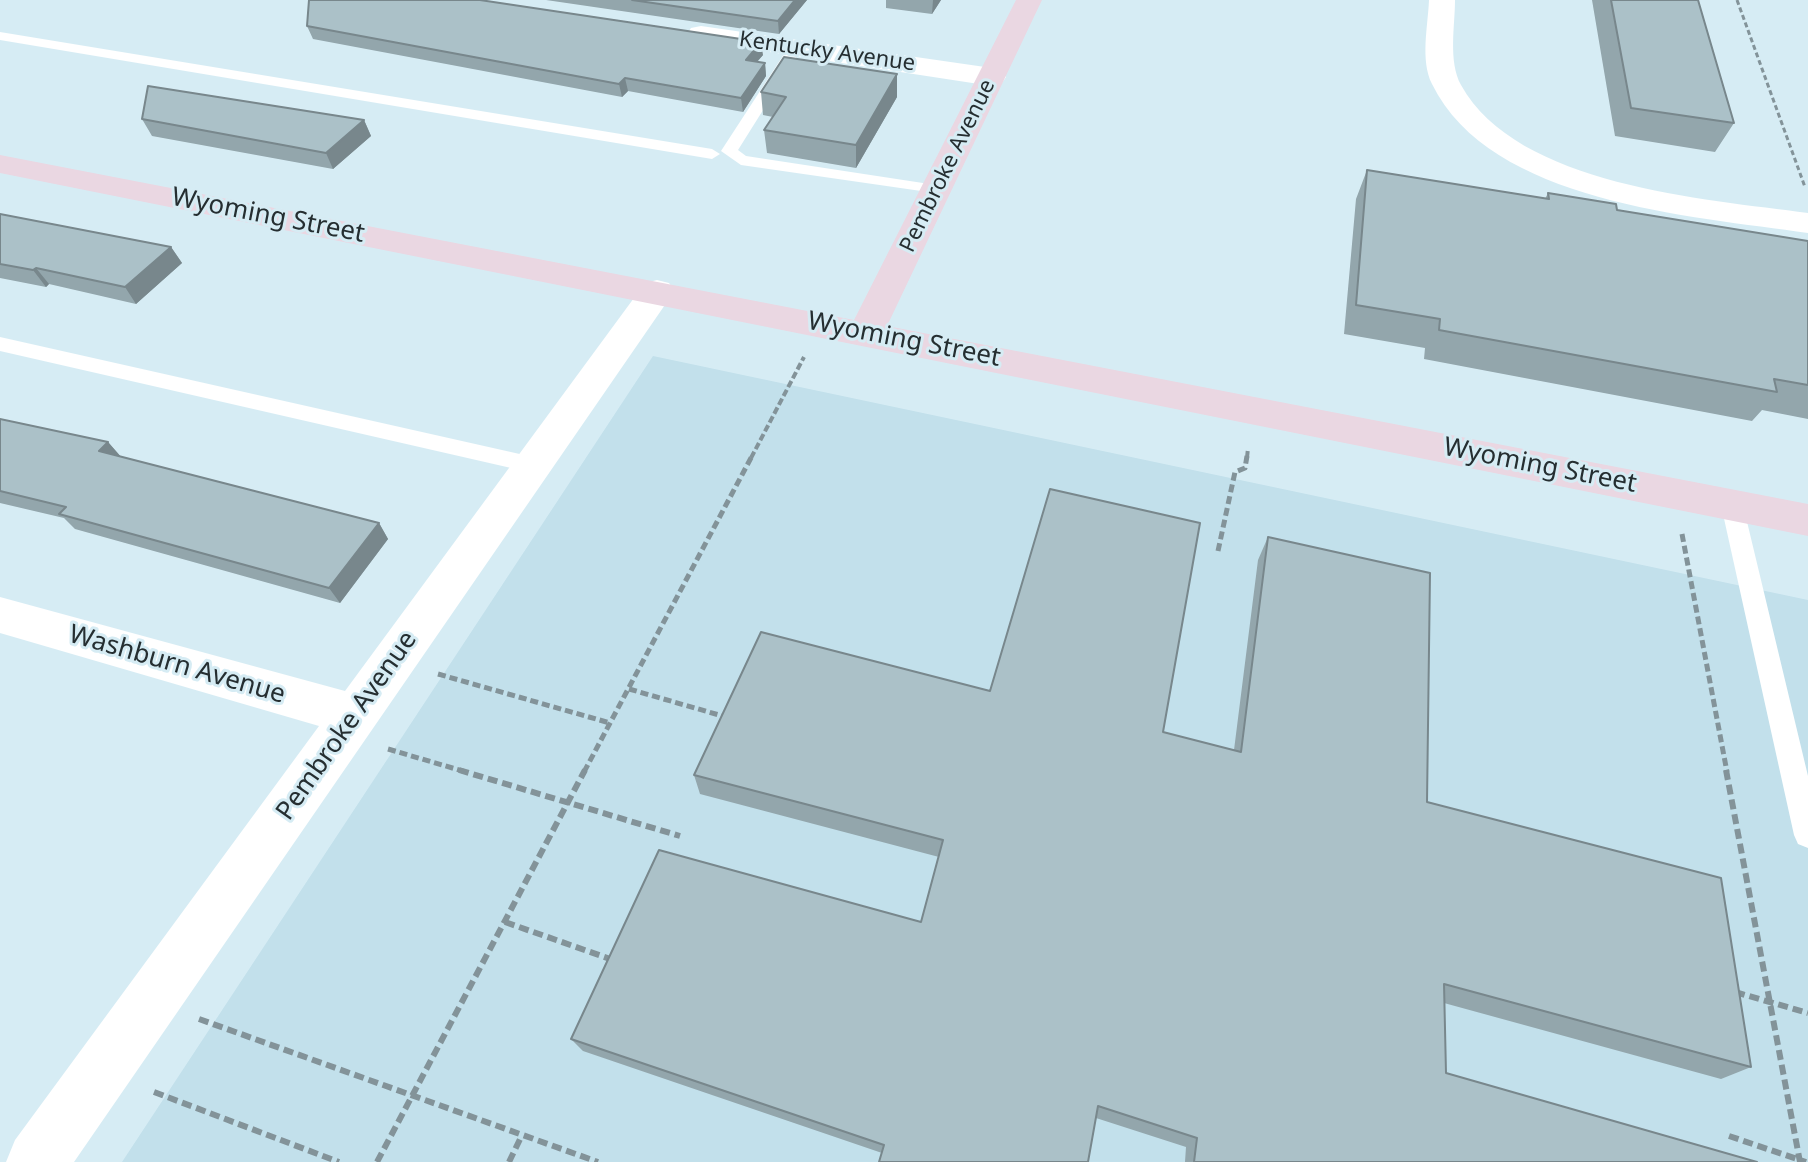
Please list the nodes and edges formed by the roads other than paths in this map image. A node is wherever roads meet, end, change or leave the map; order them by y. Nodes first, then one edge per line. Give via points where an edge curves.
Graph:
1 (1029, 0) edge
2 (1442, 0) edge
3 (672, 30) edge
4 (0, 36) edge
5 (795, 48) junction
6 (992, 77) junction
7 (712, 154) dead end
8 (0, 164) edge
9 (936, 190) junction
10 (1808, 223) edge
11 (657, 291) junction
12 (866, 332) junction
13 (0, 344) edge
14 (533, 465) junction
15 (1732, 505) junction
16 (1808, 520) edge
17 (0, 615) edge
18 (1796, 724) edge
19 (367, 731) junction
20 (1808, 835) edge
21 (37, 1162) edge

1 - 6 street, Pembroke Avenue
2 - 10 street via 1443,76 1453,98 1496,139 1543,165 1631,194
3 - 5 street, Kentucky Avenue
4 - 7 lane
5 - 6 street, Kentucky Avenue
5 - 9 lane via 729,151 741,160
6 - 9 street, Pembroke Avenue
8 - 11 street, Wyoming Street
9 - 12 street, Pembroke Avenue
11 - 12 street, Wyoming Street
11 - 14 street, Pembroke Avenue
12 - 15 street, Wyoming Street
13 - 14 lane
14 - 19 street, Pembroke Avenue
15 - 16 street, Wyoming Street
15 - 18 lane
17 - 19 street, Washburn Avenue
18 - 20 lane
19 - 21 street, Pembroke Avenue

